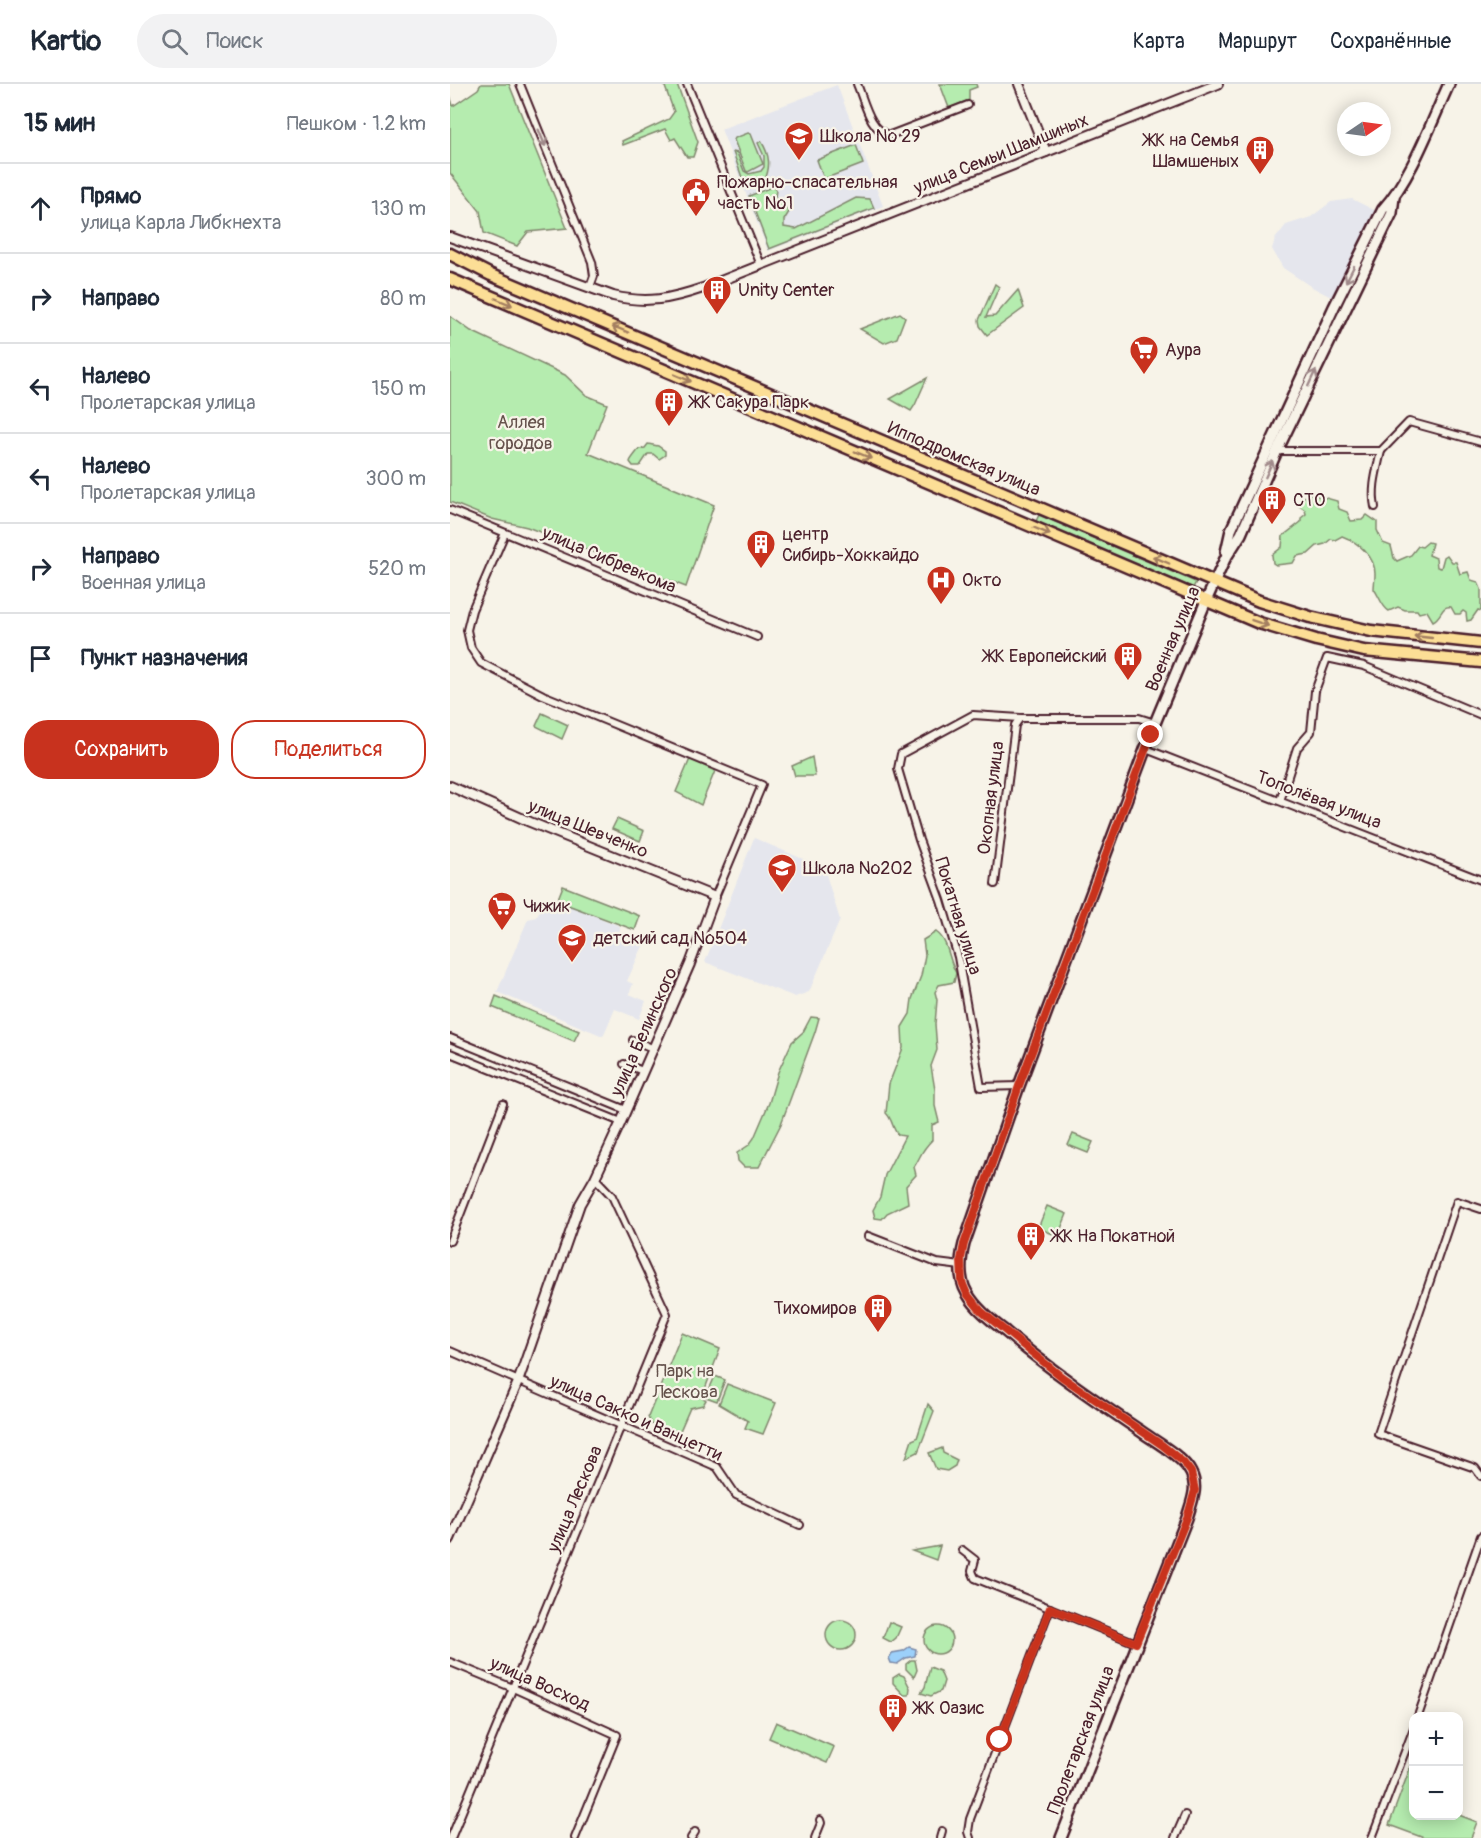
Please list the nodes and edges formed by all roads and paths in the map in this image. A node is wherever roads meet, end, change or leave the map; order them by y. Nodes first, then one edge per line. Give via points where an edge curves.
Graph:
1 (520, 84) edge
2 (687, 84) edge
3 (857, 84) edge
4 (1019, 84) edge
5 (1218, 84) edge
6 (1449, 84) edge
7 (968, 105) dead end
8 (1046, 152) junction
9 (450, 237) edge
10 (450, 254) edge
11 (761, 265) junction
12 (450, 279) edge
13 (590, 288) junction
14 (1481, 442) edge
15 (1273, 450) junction
16 (1381, 451) junction
17 (1375, 507) dead end
18 (450, 510) edge
19 (505, 533) junction
20 (1214, 582) junction
21 (1206, 601) junction
22 (1392, 634) junction
23 (757, 638) dead end
24 (1481, 643) edge
25 (1391, 653) junction
26 (1481, 662) edge
27 (1481, 715) edge
28 (1020, 718) junction
29 (1155, 723) junction
30 (1146, 749) junction
31 (450, 786) edge
32 (1280, 801) junction
33 (1481, 880) edge
34 (995, 884) dead end
35 (715, 897) junction
36 (450, 1038) edge
37 (633, 1040) dead end
38 (652, 1048) junction
39 (450, 1053) edge
40 (624, 1064) dead end
41 (643, 1071) junction
42 (1019, 1086) junction
43 (503, 1104) dead end
44 (626, 1110) junction
45 (621, 1122) junction
46 (595, 1178) junction
47 (1481, 1209) edge
48 (868, 1236) dead end
49 (450, 1241) edge
50 (961, 1270) junction
51 (450, 1351) edge
52 (518, 1382) junction
53 (622, 1426) junction
54 (1481, 1476) edge
55 (800, 1526) dead end
56 (1481, 1536) edge
57 (450, 1539) edge
58 (962, 1550) dead end
59 (1050, 1608) junction
60 (1136, 1643) junction
61 (450, 1662) edge
62 (513, 1688) junction
63 (1419, 1712) edge
64 (1409, 1739) edge
65 (1185, 1815) dead end
66 (820, 1820) dead end
67 (451, 1838) edge
68 (575, 1838) edge
69 (815, 1838) edge
70 (970, 1838) edge
71 (1061, 1838) edge
72 (1175, 1838) edge
73 (1372, 1838) edge

1 -> 13 street via 592,262 594,276
2 - 11 street
3 - 7 street via 873,122 884,134
4 - 8 street
5 - 8 street, улица Семьи Шамшиных
6 - 15 main road, Военная улица via 1394,197 1392,213
8 - 11 street, улица Семьи Шамшиных
9 - 13 street, улица Семьи Шамшиных
20 -> 10 highway, Ипподромская улица via 490,275
11 - 13 street, улица Семьи Шамшиных via 682,295 655,301 634,302
12 -> 21 highway, Ипподромская улица
14 - 16 street via 1409,422
15 - 16 street
15 - 20 main road, Военная улица via 1241,534
16 - 17 street via 1374,480
18 - 19 street, улица Сибревкома
19 - 23 street, улица Сибревкома
19 - 35 street, улица Белинского via 467,630 471,648 482,663 543,695 762,785
20 - 21 main road, Военная улица
20 - 22 highway, Ипподромская улица via 1310,617
21 -> 25 highway, Ипподромская улица via 1259,623 1316,640
21 - 29 main road, Военная улица
24 -> 22 highway, Ипподромская улица
22 - 25 highway via 1385,640
25 - 26 highway, Ипподромская улица
27 - 32 street via 1364,666 1327,658 1315,691 1311,732 1298,748
28 - 29 street via 1139,718
28 - 34 street, Окопная улица via 1015,724
28 - 42 street, Покатная улица via 973,714 901,754 898,770 958,957 981,1087
29 - 30 main road, Военная улица
30 - 32 street, Тополёвая улица
30 - 42 main road, Военная улица
31 - 35 street, улица Шевченко
32 - 33 street, Тополёвая улица
35 - 38 street, улица Белинского
36 - 44 street
37 - 38 street
38 - 41 street, улица Белинского
39 - 45 street
40 - 41 street
41 - 44 street, улица Белинского
42 - 50 main road, Военная улица via 964,1244
43 - 49 street
44 - 45 street, улица Белинского
45 - 46 street, улица Белинского
46 - 52 street, улица Белинского via 580,1204
46 - 53 street, улица Лескова via 612,1196 667,1314
47 - 54 street via 1457,1201 1378,1434 1475,1468
48 - 50 street
50 - 60 main road, Пролетарская улица via 967,1294 981,1311 1062,1377 1162,1445 1191,1472 1195,1490 1187,1518
51 - 52 street, улица Сакко и Ванцетти
52 - 53 street, улица Сакко и Ванцетти
52 - 57 street, улица Белинского
53 - 55 street, улица Сакко и Ванцетти via 717,1467 736,1495
53 - 62 street, улица Лескова
56 - 63 street
58 - 59 street via 975,1560 975,1578
59 - 60 street
59 - 70 street via 970,1819
60 - 71 main road, Пролетарская улица
61 - 62 street, улица Восход
62 - 67 street, улица Лескова
62 - 68 street, улица Восход via 617,1735
64 - 73 street
65 - 72 street
66 - 69 street

